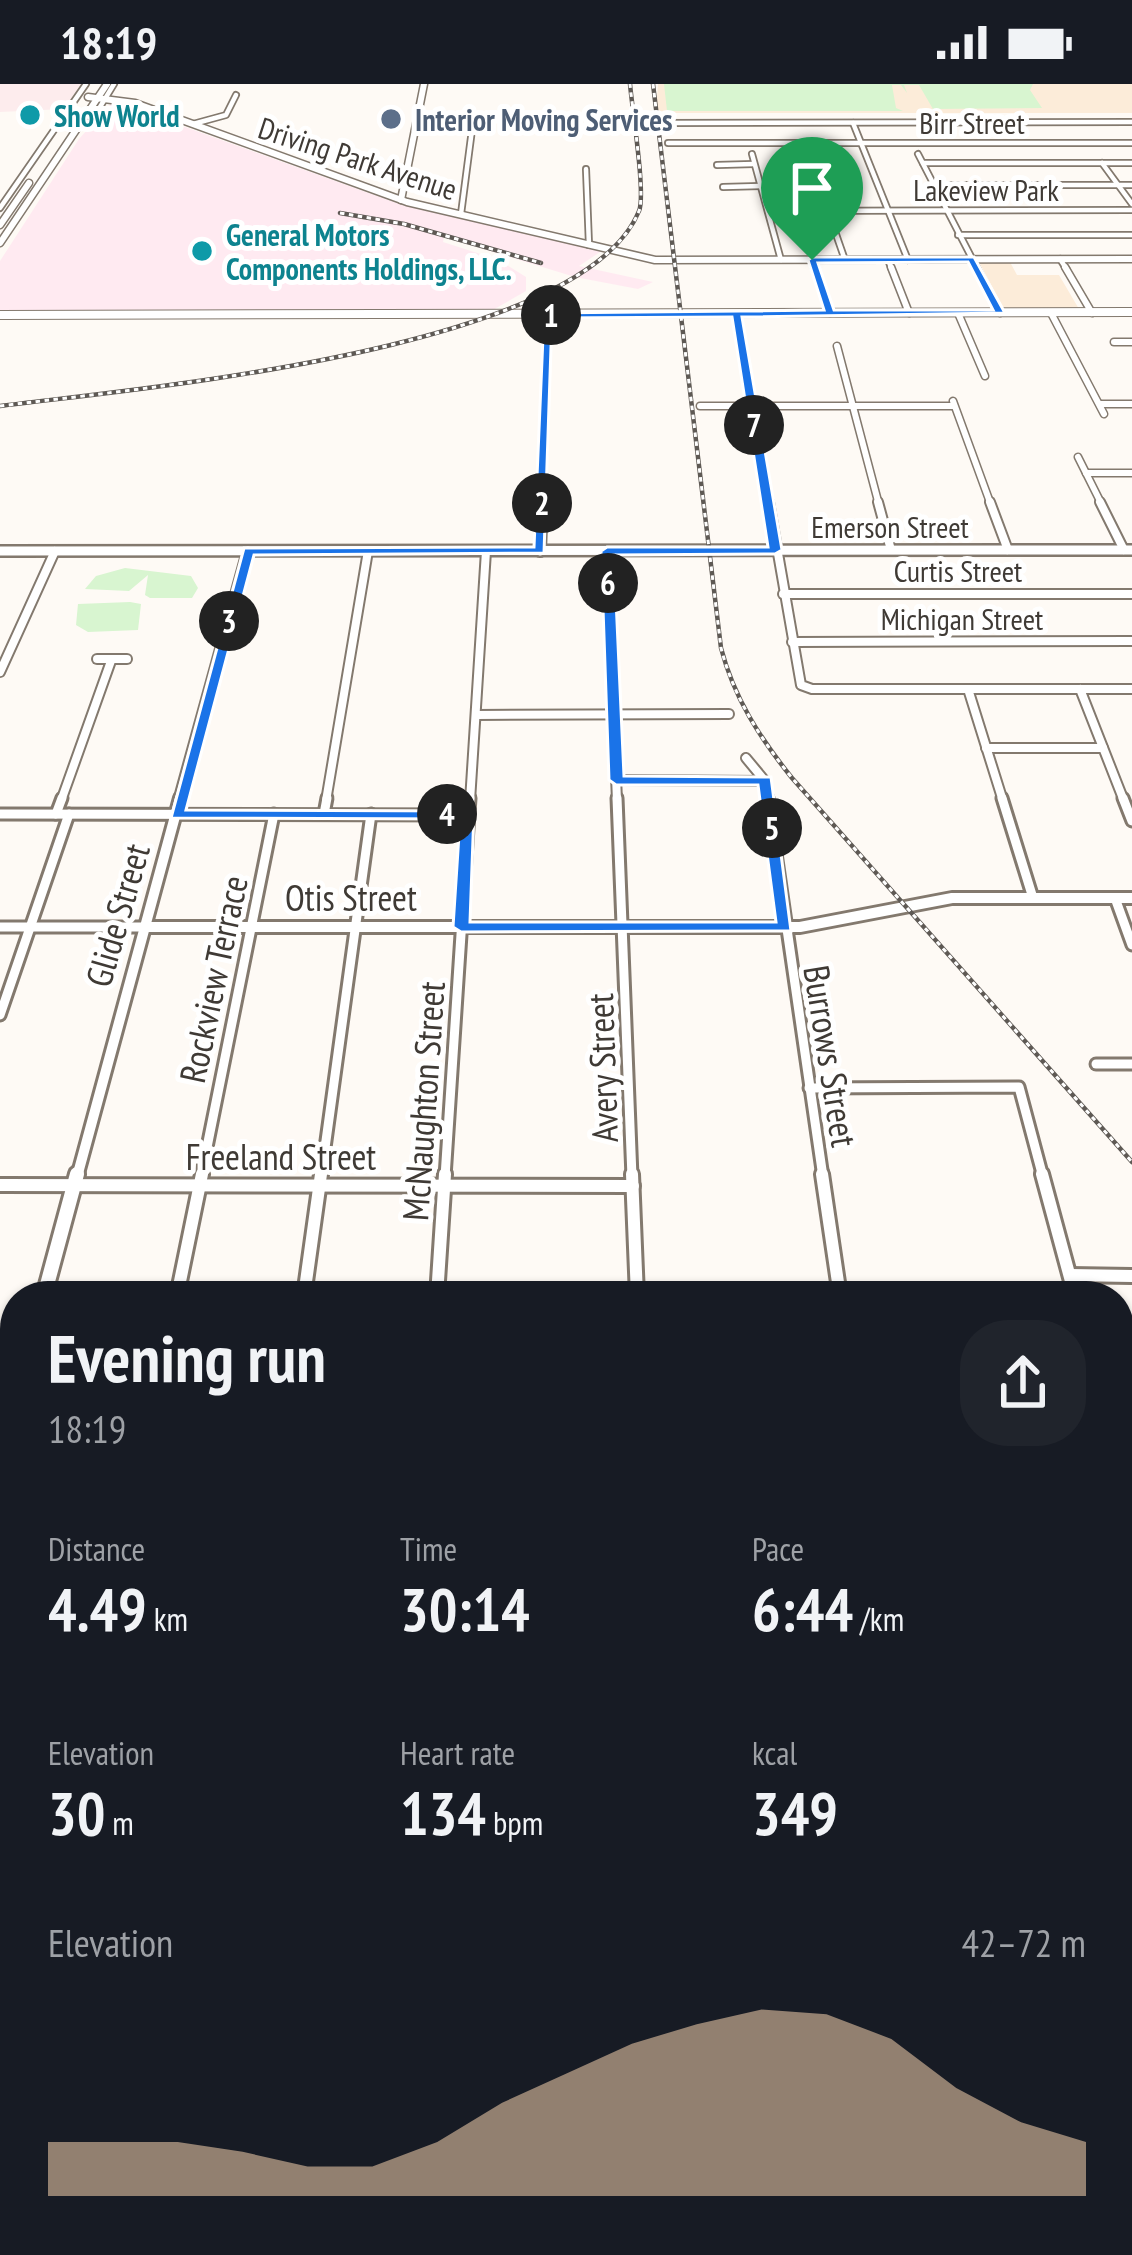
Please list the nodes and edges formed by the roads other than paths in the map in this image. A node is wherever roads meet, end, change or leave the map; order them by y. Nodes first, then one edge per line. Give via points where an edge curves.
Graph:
1 (86, 84) edge
2 (96, 84) edge
3 (110, 84) edge
4 (424, 86) edge
5 (236, 95) dead end
6 (77, 97) junction
7 (88, 97) junction
8 (102, 97) junction
9 (421, 101) junction
10 (473, 122) dead end
11 (853, 122) junction
12 (1031, 122) junction
13 (1132, 122) edge
14 (665, 123) dead end
15 (193, 124) junction
16 (89, 125) dead end
17 (1132, 142) edge
18 (668, 143) dead end
19 (861, 143) junction
20 (1045, 143) junction
21 (752, 154) dead end
22 (808, 154) dead end
23 (918, 154) dead end
24 (1102, 163) junction
25 (1132, 163) edge
26 (718, 164) dead end
27 (754, 164) junction
28 (923, 164) junction
29 (586, 170) dead end
30 (934, 185) junction
31 (1118, 185) junction
32 (1132, 185) edge
33 (723, 187) dead end
34 (761, 187) junction
35 (13, 188) junction
36 (22, 193) junction
37 (401, 200) junction
38 (1132, 207) edge
39 (0, 208) edge
40 (887, 210) junction
41 (946, 210) junction
42 (768, 211) junction
43 (828, 211) junction
44 (461, 214) junction
45 (0, 225) edge
46 (958, 235) junction
47 (1132, 235) edge
48 (0, 243) edge
49 (589, 244) junction
50 (1132, 259) edge
51 (782, 260) junction
52 (812, 260) junction
53 (845, 260) junction
54 (888, 260) junction
55 (908, 260) junction
56 (971, 260) junction
57 (1060, 260) junction
58 (1132, 312) edge
59 (830, 313) junction
60 (909, 313) junction
61 (958, 313) junction
62 (1000, 313) junction
63 (1051, 313) junction
64 (1092, 313) junction
65 (736, 314) junction
66 (0, 315) edge
67 (548, 315) junction
68 (1114, 342) dead end
69 (1132, 342) edge
70 (837, 346) dead end
71 (986, 376) dead end
72 (1100, 404) junction
73 (1132, 404) edge
74 (700, 406) dead end
75 (751, 406) junction
76 (853, 406) junction
77 (1104, 414) dead end
78 (1078, 457) dead end
79 (1086, 473) junction
80 (1132, 473) edge
81 (0, 550) edge
82 (55, 550) junction
83 (775, 550) junction
84 (891, 550) junction
85 (1007, 550) junction
86 (1128, 550) edge
87 (248, 551) junction
88 (368, 551) junction
89 (486, 551) junction
90 (540, 551) junction
91 (607, 551) junction
92 (1132, 594) edge
93 (783, 595) junction
94 (1132, 641) edge
95 (792, 642) junction
96 (98, 658) dead end
97 (127, 659) dead end
98 (111, 662) junction
99 (0, 672) edge
100 (968, 689) junction
101 (1080, 689) junction
102 (1132, 689) edge
103 (613, 714) junction
104 (729, 714) dead end
105 (476, 715) junction
106 (986, 748) junction
107 (1103, 748) junction
108 (746, 758) dead end
109 (616, 780) junction
110 (765, 781) junction
111 (0, 814) edge
112 (56, 814) junction
113 (69, 814) junction
114 (177, 814) junction
115 (274, 814) junction
116 (324, 814) junction
117 (371, 814) junction
118 (468, 814) junction
119 (1132, 820) edge
120 (1033, 898) junction
121 (1114, 898) junction
122 (1132, 898) edge
123 (0, 926) edge
124 (31, 926) junction
125 (144, 927) junction
126 (251, 927) junction
127 (355, 927) junction
128 (461, 927) junction
129 (623, 927) junction
130 (785, 927) junction
131 (1132, 945) edge
132 (0, 1015) edge
133 (1096, 1064) dead end
134 (1132, 1064) edge
135 (809, 1088) junction
136 (0, 1185) edge
137 (74, 1185) junction
138 (198, 1186) junction
139 (320, 1186) junction
140 (445, 1186) junction
141 (633, 1186) junction
142 (1070, 1275) junction
143 (1132, 1276) edge
144 (48, 1281) edge
145 (180, 1281) edge
146 (306, 1281) edge
147 (438, 1281) edge
148 (636, 1281) edge
149 (838, 1281) edge
150 (1071, 1281) edge

1 - 6 street
2 - 7 main road
3 - 8 main road
4 - 9 street
4 - 9 street via 433,90
5 - 15 street via 226,116
6 - 7 street, Driving Park Avenue
6 - 35 street
7 - 8 street, Driving Park Avenue
7 - 36 main road
8 - 15 street, Driving Park Avenue
8 - 16 street
8 - 48 main road
9 - 37 street
10 - 44 street
11 - 12 street
11 - 14 street
11 - 19 street
12 - 13 street
12 - 20 street
15 - 37 street, Driving Park Avenue
17 - 20 street, Birr Street
18 - 19 street, Birr Street
19 - 20 street, Birr Street
19 - 40 street
21 - 27 street
22 - 43 street
23 - 28 street
24 - 25 street
24 - 28 street
24 - 31 street
26 - 27 street
27 - 34 street
28 - 30 street
29 - 49 street
30 - 31 street
30 - 41 street
31 - 32 street
31 - 38 street
33 - 34 street
34 - 42 street
35 - 36 main road
35 - 39 street
36 - 45 main road
37 - 44 street, Driving Park Avenue
38 - 41 street, Lakeview Park
40 - 41 street, Lakeview Park
40 - 43 street, Lakeview Park
40 - 55 street
41 - 46 street
42 - 43 street, Lakeview Park
42 - 51 street
43 - 53 street
44 - 49 street, Driving Park Avenue
46 - 47 street
46 - 56 street
49 - 51 street, Driving Park Avenue via 660,260
50 - 57 street, Driving Park Avenue
51 - 52 street, Driving Park Avenue
52 - 53 street, Driving Park Avenue
52 - 59 street
53 - 54 street, Driving Park Avenue
54 - 55 street, Driving Park Avenue
54 - 60 street
55 - 56 street, Driving Park Avenue
56 - 57 street, Driving Park Avenue
56 - 62 street
57 - 64 street
58 - 64 main road
59 - 60 main road
59 - 65 main road
60 - 61 main road
61 - 62 main road
61 - 71 street
62 - 63 main road
63 - 64 main road
63 - 72 street
65 - 67 main road
65 - 75 street
66 - 67 main road
67 - 90 street
68 - 69 street
70 - 76 street
72 - 73 street
72 - 77 street
74 - 75 street
75 - 76 street
75 - 83 street
76 - 84 street
76 - 85 street via 953,403
78 - 79 street
79 - 80 street
79 - 86 street
81 - 82 street, Emerson Street
82 - 87 street, Emerson Street
82 - 99 street
83 - 84 street, Emerson Street
83 - 91 street, Emerson Street
83 - 93 street
84 - 85 street, Emerson Street
85 - 86 street, Emerson Street
87 - 88 street, Emerson Street
87 - 114 street, Glide Street
88 - 89 street, Emerson Street
88 - 116 street
89 - 90 street, Emerson Street
89 - 105 street, McNaughton Street
90 - 91 street, Emerson Street
91 - 103 street, Avery Street
92 - 93 street, Curtis Street
93 - 95 street
94 - 95 street, Michigan Street
95 - 100 street via 803,687
96 - 98 street
97 - 98 street
98 - 112 street
100 - 101 street
100 - 106 street
101 - 102 street
101 - 107 street
103 - 104 street
103 - 105 street
103 - 109 street, Avery Street
105 - 118 street, McNaughton Street
106 - 107 street
106 - 120 street
107 - 119 street
108 - 110 street
109 - 110 street
109 - 129 street, Avery Street
110 - 130 street, Burrows Street
111 - 112 street
112 - 113 street
113 - 114 street
113 - 124 street
114 - 115 street
114 - 125 street, Glide Street
115 - 116 street
115 - 126 street, Rockview Terrace
116 - 117 street
117 - 118 street
117 - 127 street
118 - 128 street, McNaughton Street
120 - 121 street, Otis Street
120 - 130 street, Otis Street via 952,898
121 - 122 street, Otis Street
121 - 131 street
123 - 124 street, Otis Street
124 - 125 street, Otis Street
124 - 132 street
125 - 126 street, Otis Street
125 - 137 street, Glide Street
126 - 127 street, Otis Street
126 - 138 street, Rockview Terrace
127 - 128 street, Otis Street
127 - 139 street
128 - 129 street, Otis Street
128 - 140 street, McNaughton Street
129 - 130 street, Otis Street
129 - 141 street, Avery Street
130 - 135 street, Burrows Street
133 - 134 street
135 - 142 street via 1018,1087
135 - 149 street, Burrows Street
136 - 137 street, Freeland Street
137 - 138 street, Freeland Street
137 - 144 street, Glide Street
138 - 139 street, Freeland Street
138 - 145 street, Rockview Terrace
139 - 140 street, Freeland Street
139 - 146 street
140 - 141 street, Freeland Street
140 - 147 street, McNaughton Street
141 - 148 street, Avery Street
142 - 143 street
142 - 150 street

